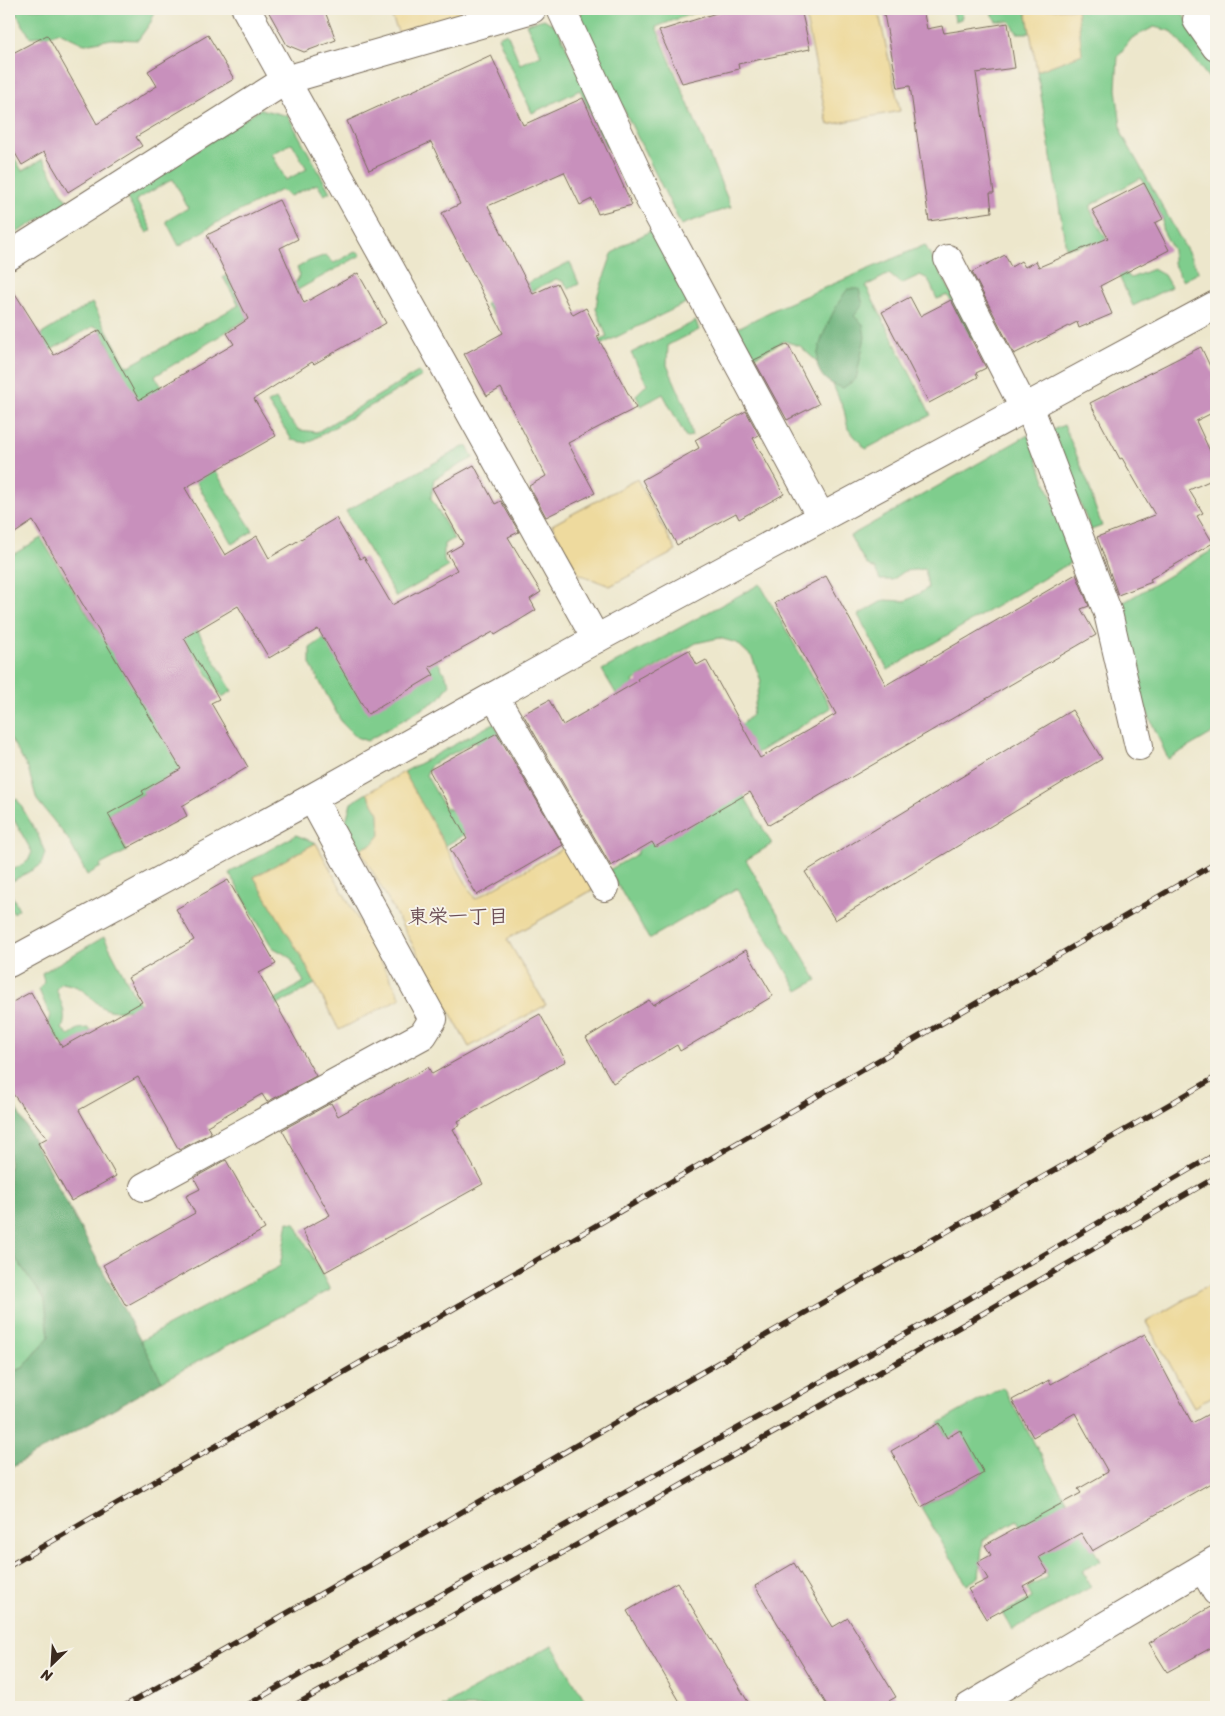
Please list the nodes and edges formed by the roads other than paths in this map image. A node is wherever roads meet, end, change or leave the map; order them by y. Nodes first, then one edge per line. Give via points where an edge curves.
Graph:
1 (246, 9) edge
2 (532, 9) edge
3 (561, 9) edge
4 (1197, 20) dead end
5 (1216, 48) edge
6 (286, 80) junction
7 (9, 256) edge
8 (948, 259) dead end
9 (1216, 305) edge
10 (1026, 407) junction
11 (821, 517) junction
12 (596, 639) junction
13 (494, 696) junction
14 (1139, 746) dead end
15 (312, 798) junction
16 (605, 887) dead end
17 (9, 962) edge
18 (144, 1187) dead end
19 (1210, 1564) edge
20 (1216, 1591) edge
21 (969, 1707) edge

1 - 6 street
2 - 6 street
3 - 11 street via 649,198
4 - 5 street
6 - 7 street
6 - 12 street
8 - 10 street
9 - 10 street
10 - 11 street
10 - 14 street via 1108,613
11 - 12 street
12 - 13 street
13 - 15 street
13 - 16 street
15 - 17 street
15 - 18 street via 433,1019 423,1035
19 - 20 street
19 - 21 street

